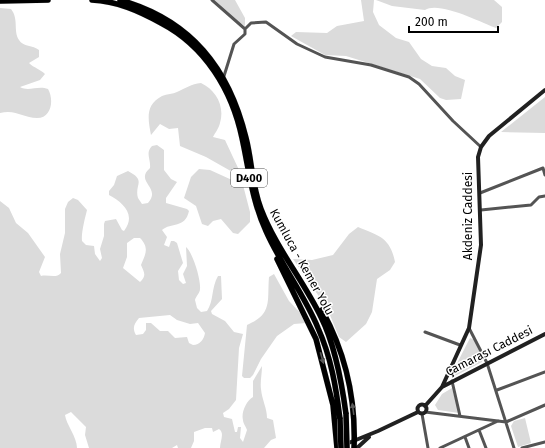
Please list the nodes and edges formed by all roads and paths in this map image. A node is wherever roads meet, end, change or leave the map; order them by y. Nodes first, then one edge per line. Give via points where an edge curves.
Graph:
1 (48, 0) edge
2 (92, 0) edge
3 (120, 0) edge
4 (212, 0) edge
5 (0, 1) edge
6 (245, 29) junction
7 (224, 76) junction
8 (545, 90) edge
9 (481, 147) junction
10 (545, 175) edge
11 (480, 193) junction
12 (545, 196) edge
13 (481, 210) junction
14 (273, 246) junction
15 (287, 260) junction
16 (469, 328) junction
17 (425, 332) dead end
18 (545, 334) edge
19 (460, 345) junction
20 (487, 362) junction
21 (545, 372) edge
22 (452, 381) junction
23 (442, 387) junction
24 (496, 390) junction
25 (545, 405) edge
26 (425, 406) junction
27 (422, 412) junction
28 (460, 416) junction
29 (498, 420) junction
30 (506, 422) junction
31 (479, 430) junction
32 (378, 431) junction
33 (465, 437) junction
34 (354, 441) junction
35 (545, 442) edge
36 (339, 448) edge
37 (348, 448) edge
38 (355, 448) edge
39 (428, 448) edge
40 (440, 448) edge
41 (469, 448) edge
42 (486, 448) edge
43 (514, 448) edge
44 (522, 448) edge

1 - 5 highway
2 - 14 highway, Kumluca - Kemer Yolu / D400 via 128,7 167,26 191,43 210,64 224,88 238,122 254,197
3 - 7 highway, Kumluca - Kemer Yolu / D400 via 149,11 176,26 196,42
4 - 6 street
6 - 7 street via 245,34 234,44
6 - 9 street via 251,22 266,22 297,44 325,57 371,65 410,77
7 - 15 highway, Kumluca - Kemer Yolu / D400 via 242,121 261,209
8 - 9 street via 489,136
9 - 11 street, Akdeniz Caddesi via 478,158
10 - 11 street via 543,168
11 - 13 street, Akdeniz Caddesi
12 - 13 street via 531,205
13 - 16 street, Akdeniz Caddesi via 481,245
14 -> 36 highway, Kumluca - Kemer Yolu / D400 via 278,263 308,318 316,339 333,405
14 - 36 highway, Kumluca - Kemer Yolu / D400, bridge via 312,314 323,340 335,382 340,419
34 -> 15 highway via 354,414 341,354 320,308
15 - 37 highway, Kumluca - Kemer Yolu / D400, bridge via 324,323 341,386
16 - 19 street, Akdeniz Caddesi
16 - 20 street
17 - 19 street
18 - 20 street, Çamarası Caddesi
19 - 23 street, Akdeniz Caddesi
20 - 22 street, Çamarası Caddesi
20 - 24 street
21 - 24 street
22 - 23 street, Çamarası Caddesi
22 - 28 street
23 - 26 street, Akdeniz Caddesi
24 - 30 street
25 - 30 street
26 - 27 street
26 - 27 street, Akdeniz Caddesi via 419,406
27 - 28 street
27 - 32 street
27 - 39 street
28 - 29 street
29 - 30 street
29 - 31 street
30 - 43 street
31 - 33 street
31 - 42 street
32 - 34 street
32 - 38 street
33 - 40 street
33 - 41 street
34 - 36 street
34 - 38 highway
35 - 44 street

